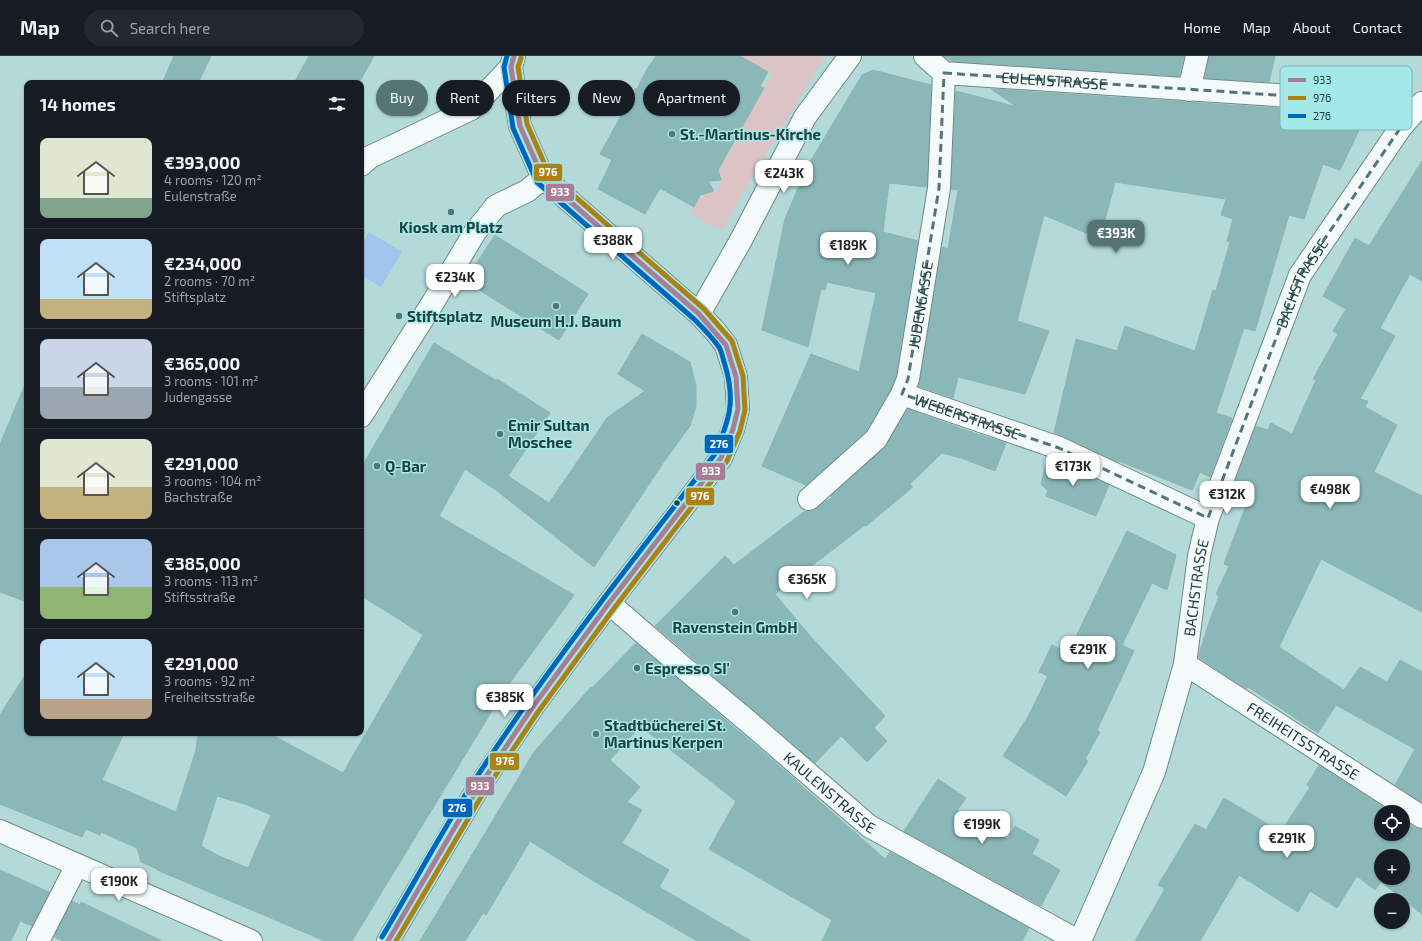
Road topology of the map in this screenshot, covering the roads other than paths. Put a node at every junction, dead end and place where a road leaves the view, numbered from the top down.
1 (850, 56) edge
2 (925, 56) edge
3 (1197, 56) edge
4 (513, 61) edge
5 (944, 73) junction
6 (1189, 90) junction
7 (1280, 96) edge
8 (1422, 103) edge
9 (1412, 114) edge
10 (1399, 130) edge
11 (364, 162) edge
12 (543, 178) junction
13 (699, 314) junction
14 (902, 394) junction
15 (364, 411) edge
16 (809, 499) dead end
17 (1208, 518) junction
18 (609, 603) junction
19 (1185, 664) junction
20 (1422, 817) edge
21 (0, 831) edge
22 (77, 865) junction
23 (38, 941) edge
24 (251, 941) edge
25 (388, 941) edge
26 (1079, 941) edge

1 - 13 street
2 - 5 street
3 - 6 street
4 - 11 street
4 - 12 street
5 - 6 street, EULENSTRASSE
5 - 14 street, JUDENGASSE
6 - 7 street, EULENSTRASSE
8 - 9 street, BACHSTRASSE
10 - 17 street, BACHSTRASSE
12 - 13 street
12 - 15 street
13 - 18 street
14 - 16 street, JUDENGASSE
14 - 17 street, WEBERSTRASSE
17 - 19 street, BACHSTRASSE
18 - 25 street
18 - 26 street, KAULENSTRASSE
19 - 20 street, FREIHEITSSTRASSE
19 - 26 street, BACHSTRASSE
21 - 22 street
22 - 23 street
22 - 24 street

